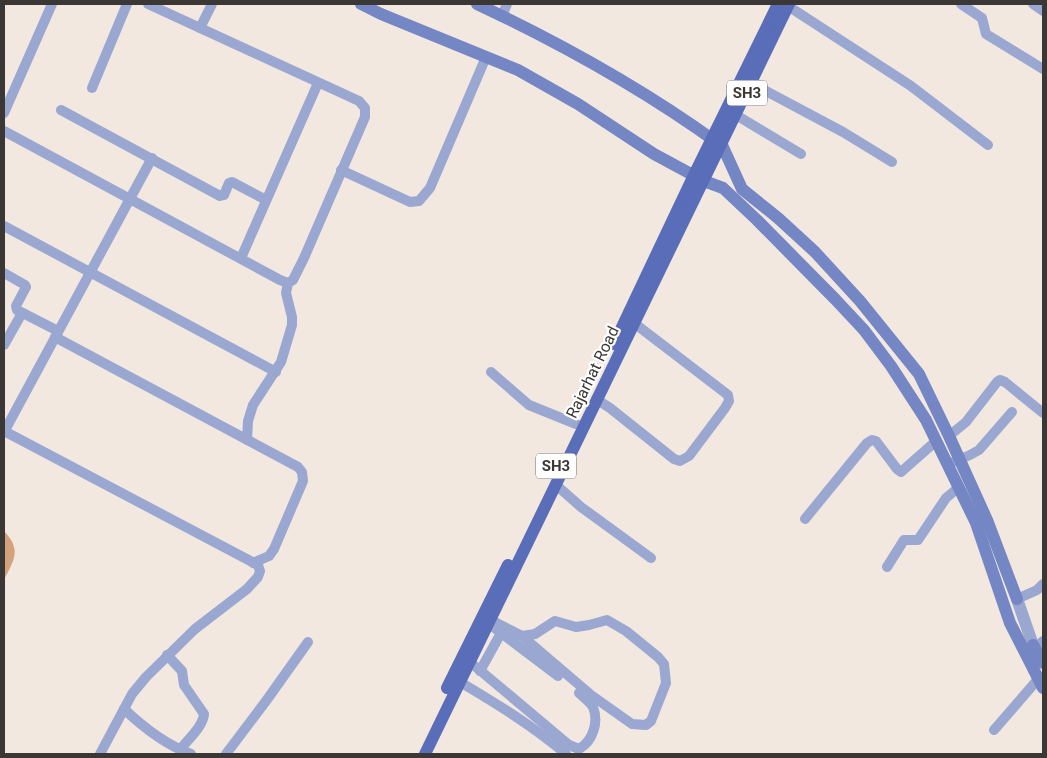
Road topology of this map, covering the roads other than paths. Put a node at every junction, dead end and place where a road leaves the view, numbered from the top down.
1 (52, 4) edge
2 (127, 4) edge
3 (148, 4) edge
4 (212, 4) edge
5 (361, 4) edge
6 (477, 4) edge
7 (961, 4) edge
8 (1033, 4) edge
9 (785, 5) edge
10 (505, 10) edge
11 (1043, 11) edge
12 (200, 28) junction
13 (486, 57) junction
14 (1043, 69) edge
15 (318, 83) junction
16 (751, 83) junction
17 (92, 88) dead end
18 (61, 110) dead end
19 (4, 113) edge
20 (736, 115) junction
21 (4, 131) edge
22 (717, 142) junction
23 (988, 145) dead end
24 (801, 154) dead end
25 (152, 158) junction
26 (892, 162) dead end
27 (341, 170) junction
28 (699, 178) junction
29 (129, 198) junction
30 (266, 200) junction
31 (4, 226) edge
32 (241, 258) junction
33 (90, 272) junction
34 (4, 273) edge
35 (288, 283) junction
36 (22, 313) junction
37 (634, 323) junction
38 (56, 334) junction
39 (4, 345) edge
40 (276, 372) junction
41 (491, 372) dead end
42 (596, 399) junction
43 (1012, 412) dead end
44 (1043, 413) edge
45 (576, 424) junction
46 (4, 431) edge
47 (949, 436) junction
48 (247, 440) junction
49 (935, 442) junction
50 (960, 459) junction
51 (947, 464) junction
52 (555, 484) junction
53 (960, 487) junction
54 (805, 519) dead end
55 (651, 558) dead end
56 (253, 563) junction
57 (886, 567) dead end
58 (1043, 584) edge
59 (1017, 599) junction
60 (1024, 616) junction
61 (487, 620) junction
62 (1010, 623) junction
63 (501, 633) junction
64 (522, 636) junction
65 (308, 642) dead end
66 (1037, 645) edge
67 (167, 655) junction
68 (470, 662) junction
69 (1043, 663) edge
70 (480, 671) junction
71 (460, 682) junction
72 (1041, 683) edge
73 (124, 708) junction
74 (994, 730) dead end
75 (180, 750) junction
76 (100, 754) edge
77 (191, 754) edge
78 (226, 754) edge
79 (415, 754) edge
80 (425, 754) edge
81 (566, 754) edge

1 - 19 street
2 - 17 street
3 - 12 street
4 - 12 street
5 - 13 main road
6 - 10 main road
7 - 14 street
8 - 11 street
9 - 16 main road, Rajarhat Road / SH3
9 - 22 main road, Rajarhat Road / SH3
9 - 23 street
10 - 22 main road
12 - 15 street
13 - 27 street
13 - 28 main road
15 - 27 street
15 - 30 street
16 - 20 main road, Rajarhat Road / SH3
16 - 26 street
18 - 25 street
20 - 22 main road, Rajarhat Road / SH3
20 - 24 street
21 - 29 street
22 - 28 main road, Rajarhat Road / SH3
22 - 47 main road
25 - 29 street
25 - 30 street
27 - 35 street
28 - 37 main road, Rajarhat Road / SH3
28 - 45 main road, Rajarhat Road / SH3
28 - 49 main road
29 - 32 street
29 - 33 street
30 - 32 street
31 - 33 street
32 - 35 street
33 - 38 street
33 - 40 street
34 - 36 street
35 - 40 street
36 - 38 street
36 - 39 street
37 - 42 main road, Rajarhat Road / SH3
37 - 42 street
38 - 46 street
38 - 48 street
40 - 48 street
41 - 45 street
42 - 52 main road, Rajarhat Road / SH3
43 - 50 street
44 - 47 street
45 - 61 main road, Rajarhat Road / SH3
46 - 56 street
47 - 50 main road
48 - 56 street
49 - 51 main road
49 - 54 street
50 - 51 street
50 - 59 main road
51 - 53 main road
52 - 55 street
52 - 61 main road, Rajarhat Road / SH3
53 - 57 street
53 - 62 main road
56 - 67 street
58 - 59 street
59 - 60 street
60 - 62 street
60 - 66 street
61 - 63 street
61 - 64 street
61 - 68 main road, Rajarhat Road / SH3
61 - 79 main road, Rajarhat Road / SH3
62 - 72 main road
63 - 70 street
63 - 70 street
64 - 64 street
65 - 78 street
66 - 69 main road
67 - 73 street
67 - 75 street
68 - 70 street
68 - 71 main road, Rajarhat Road / SH3
71 - 80 main road, Rajarhat Road / SH3
71 - 81 street
72 - 74 street
73 - 75 street
73 - 76 street
75 - 77 street

